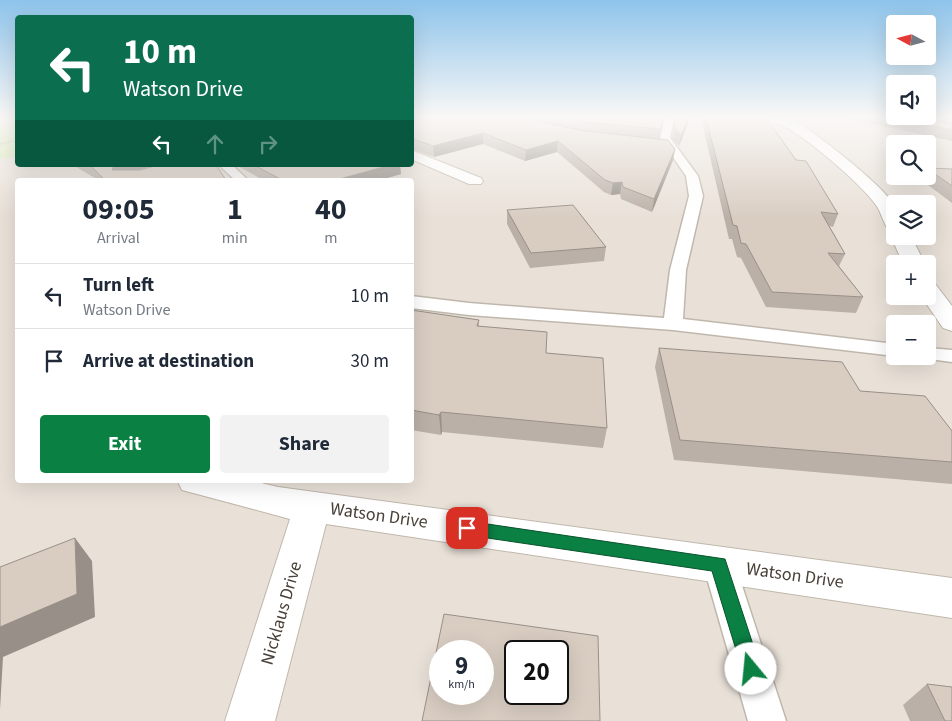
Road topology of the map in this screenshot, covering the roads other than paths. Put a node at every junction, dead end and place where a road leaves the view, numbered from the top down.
1 (674, 152) edge
2 (829, 152) edge
3 (414, 155) edge
4 (227, 167) edge
5 (240, 178) edge
6 (475, 181) dead end
7 (886, 207) edge
8 (936, 301) edge
9 (414, 302) edge
10 (952, 323) edge
11 (673, 324) junction
12 (886, 349) edge
13 (936, 355) edge
14 (952, 356) edge
15 (205, 483) edge
16 (312, 506) junction
17 (719, 564) junction
18 (952, 598) edge
19 (250, 721) edge
20 (767, 721) edge

1 - 11 lane
2 - 7 street
3 - 6 street
4 - 5 lane
8 - 10 street
9 - 11 lane
11 - 12 lane
13 - 14 lane
15 - 16 street, Watson Drive
16 - 17 street, Watson Drive
16 - 19 street, Nicklaus Drive
17 - 18 street, Watson Drive
17 - 20 lane

